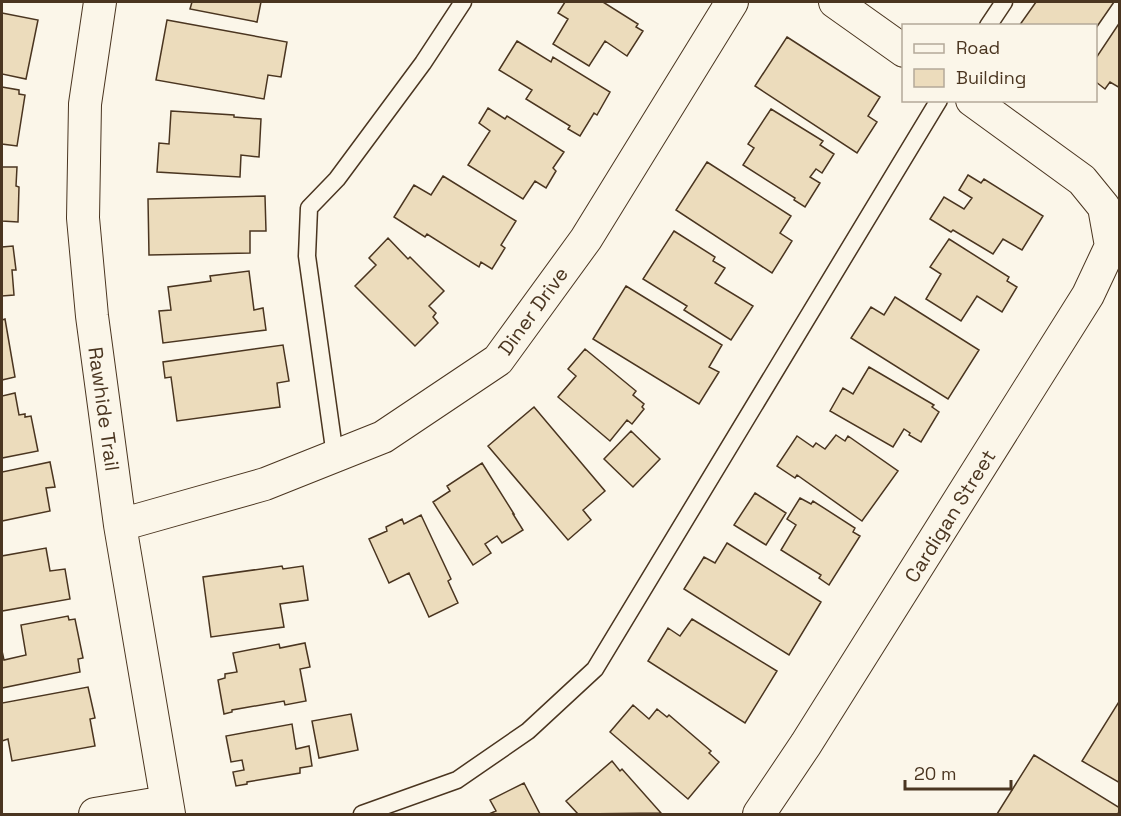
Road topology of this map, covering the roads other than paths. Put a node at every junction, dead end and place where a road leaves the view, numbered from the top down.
1 (100, 2) edge
2 (463, 2) edge
3 (732, 2) edge
4 (835, 2) edge
5 (1004, 2) edge
6 (989, 24) edge
7 (902, 50) edge
8 (938, 102) edge
9 (975, 102) edge
10 (335, 456) junction
11 (120, 525) junction
12 (168, 808) edge
13 (95, 814) edge
14 (362, 814) edge
15 (759, 814) edge

1 - 11 street, Rawhide Trail
2 - 10 lane
3 - 10 street, Diner Drive
4 - 7 street
5 - 6 lane
8 - 14 lane
9 - 15 street, Cardigan Street
10 - 11 street, Diner Drive
11 - 12 street, Rawhide Trail
12 - 13 street

